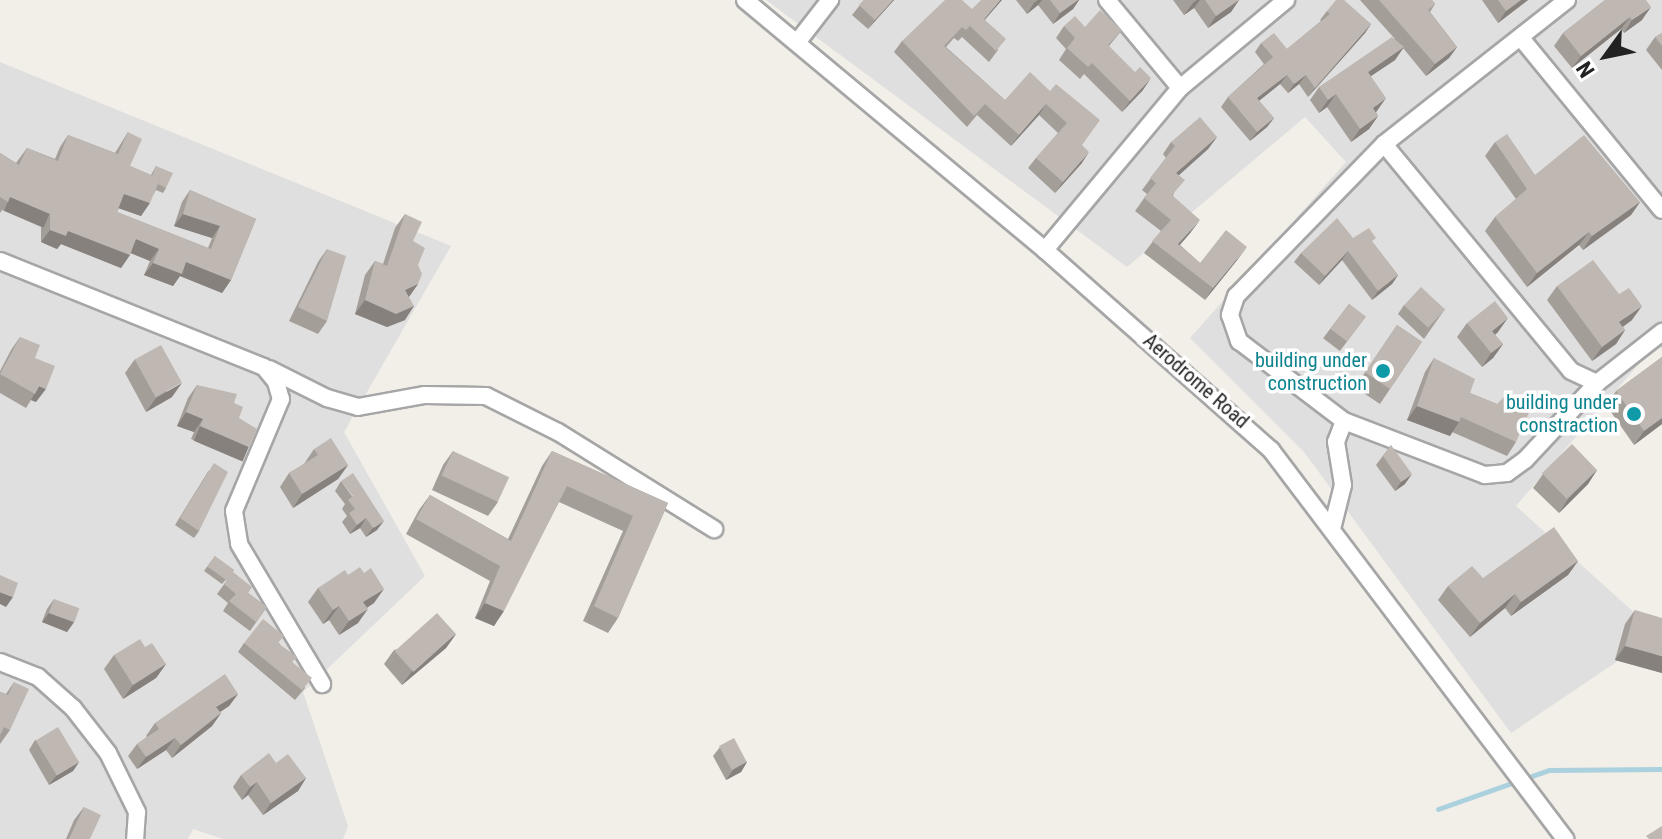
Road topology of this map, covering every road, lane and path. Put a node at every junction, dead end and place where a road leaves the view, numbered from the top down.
1 (745, 0) edge
2 (830, 0) edge
3 (1107, 0) edge
4 (1286, 0) edge
5 (1567, 0) edge
6 (1521, 38) junction
7 (799, 40) junction
8 (1180, 88) junction
9 (1384, 144) junction
10 (1662, 210) edge
11 (1045, 250) junction
12 (0, 261) edge
13 (1662, 332) edge
14 (264, 367) junction
15 (1597, 383) junction
16 (1344, 421) junction
17 (1333, 525) junction
18 (714, 529) dead end
19 (0, 662) edge
20 (322, 684) dead end
21 (135, 839) edge
22 (1565, 839) edge

1 - 7 street, Aerodrome Road
2 - 7 street
3 - 8 street
4 - 8 street
5 - 6 street
6 - 9 street
6 - 10 street
7 - 11 street, Aerodrome Road
8 - 11 street
9 - 15 street
9 - 16 street
11 - 17 street, Aerodrome Road
12 - 14 street
13 - 15 street
14 - 18 street
14 - 20 street
15 - 16 street
16 - 17 street
17 - 22 street, Aerodrome Road
19 - 21 street

